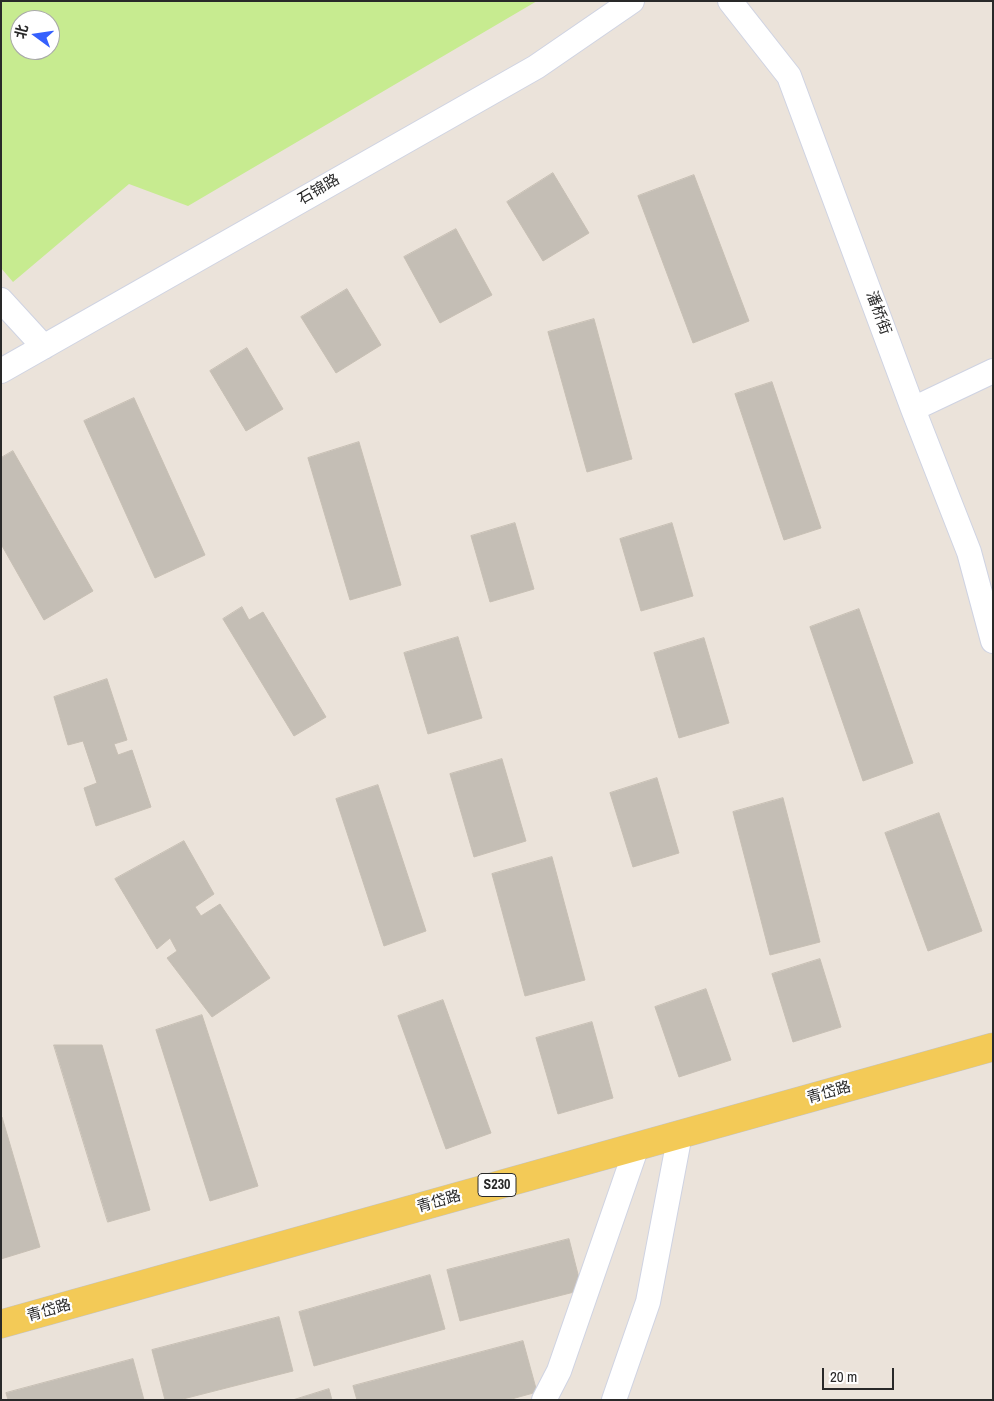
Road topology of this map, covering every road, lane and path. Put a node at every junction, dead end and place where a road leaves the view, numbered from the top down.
1 (632, 1) edge
2 (730, 1) edge
3 (1, 300) edge
4 (44, 347) junction
5 (1, 371) edge
6 (993, 371) edge
7 (913, 409) junction
8 (993, 640) edge
9 (993, 1047) edge
10 (680, 1134) junction
11 (637, 1146) junction
12 (1, 1324) edge
13 (544, 1400) edge
14 (614, 1400) edge

1 - 4 street, 石锦路
2 - 7 street, 潘桥街
3 - 4 street
4 - 5 street, 石锦路
6 - 7 street
7 - 8 street, 潘桥街
9 - 10 main road, 青岱路 / S230
10 - 11 main road, 青岱路 / S230
10 - 14 street
11 - 12 main road, 青岱路 / S230
11 - 13 street

